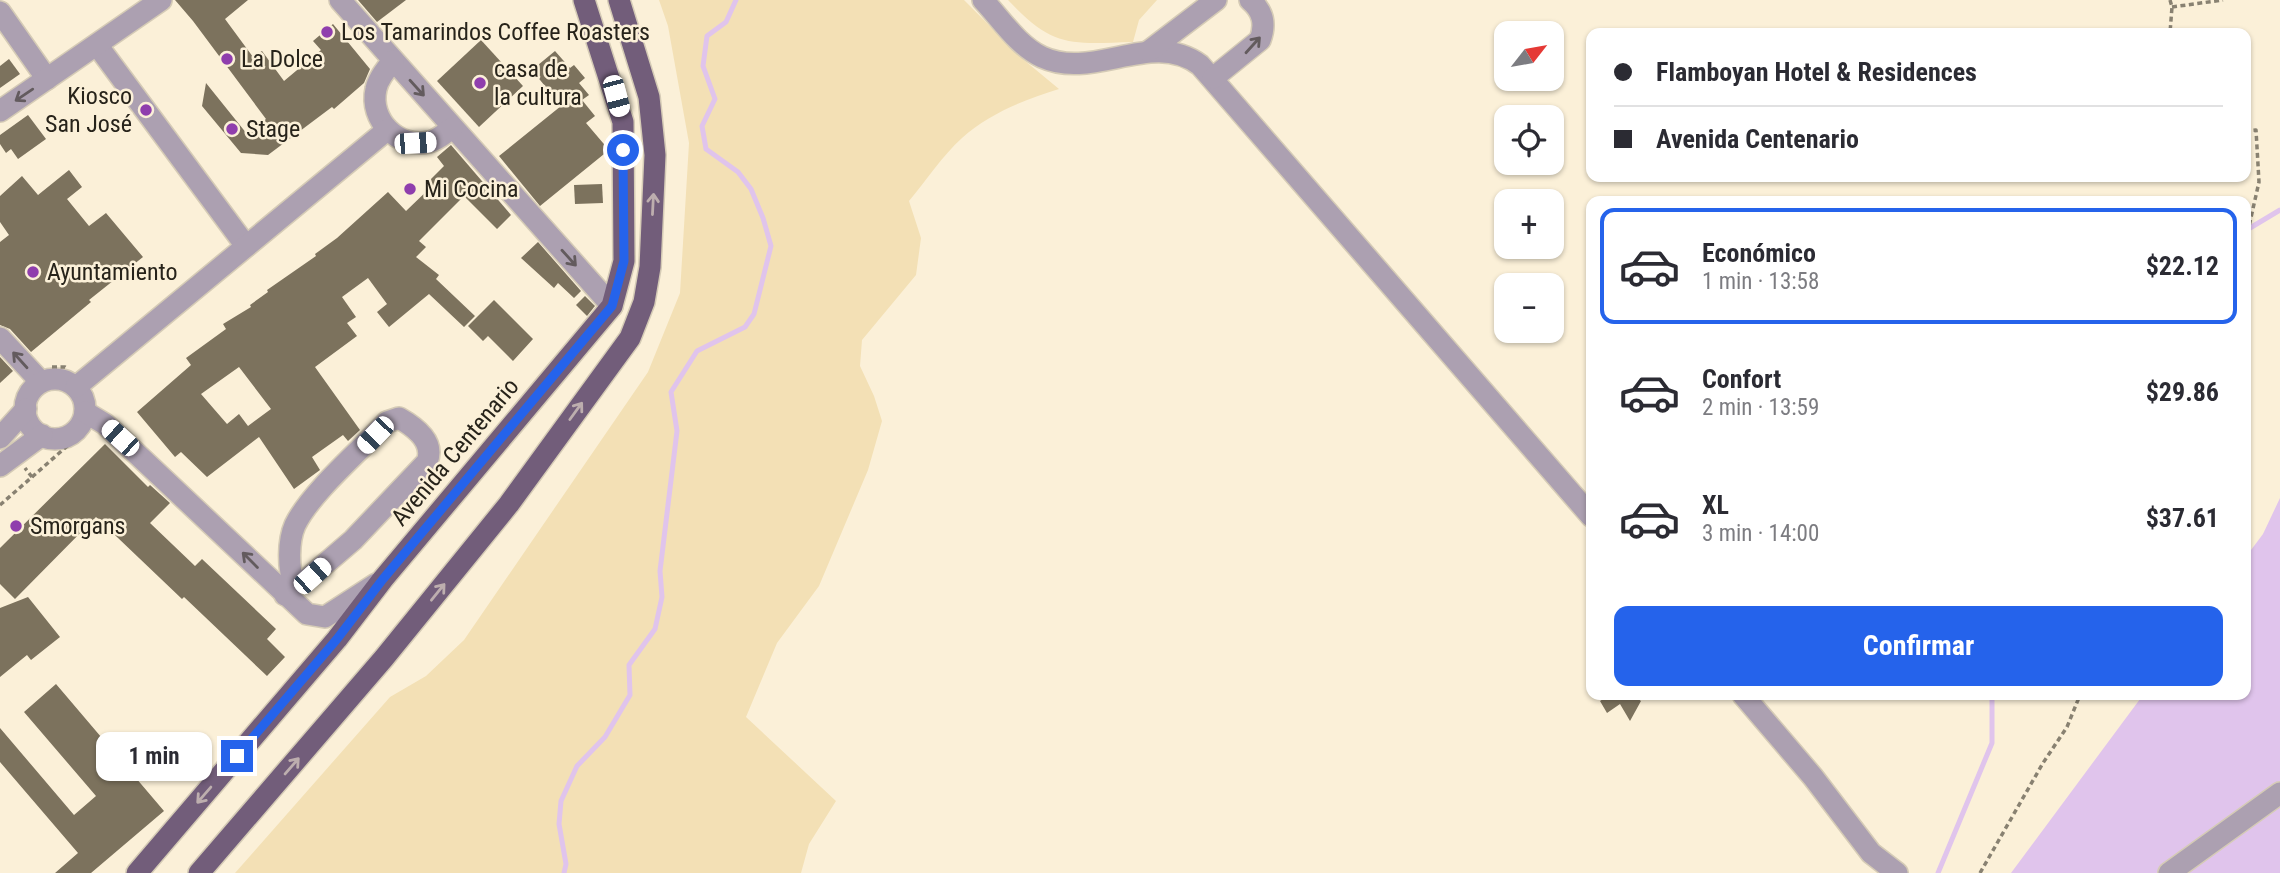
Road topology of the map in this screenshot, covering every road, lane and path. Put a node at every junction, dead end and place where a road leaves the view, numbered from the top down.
1 (161, 0) edge
2 (340, 0) edge
3 (584, 0) edge
4 (619, 0) edge
5 (983, 0) edge
6 (1216, 0) edge
7 (2170, 0) edge
8 (2223, 0) edge
9 (1260, 2) edge
10 (2172, 7) junction
11 (0, 12) edge
12 (2170, 28) edge
13 (97, 45) junction
14 (1149, 51) junction
15 (393, 61) junction
16 (1213, 78) junction
17 (47, 79) junction
18 (0, 111) edge
19 (452, 128) junction
20 (387, 130) junction
21 (2251, 130) edge
22 (2251, 217) edge
23 (246, 247) junction
24 (612, 306) junction
25 (0, 338) edge
26 (37, 379) junction
27 (80, 383) junction
28 (26, 409) junction
29 (91, 416) junction
30 (42, 435) junction
31 (0, 438) edge
32 (0, 466) edge
33 (32, 477) dead end
34 (1586, 510) edge
35 (383, 579) junction
36 (289, 590) junction
37 (1747, 700) edge
38 (2078, 700) edge
39 (2280, 793) edge
40 (1887, 870) edge
41 (137, 873) edge
42 (199, 873) edge
43 (1980, 873) edge
44 (2169, 873) edge

1 - 13 street
2 - 15 street
3 - 24 main road, Avenida Centenario
42 -> 4 main road
5 - 14 street
6 - 14 street
7 - 10 path
8 - 10 path
16 -> 9 street
10 - 12 path
11 - 17 street
13 - 17 street
13 - 23 street
14 - 16 street
15 -> 19 street
15 - 20 street
16 - 34 street
17 -> 18 street
19 - 20 street
19 -> 24 street
20 - 23 street
21 - 22 path
23 - 27 street
24 - 35 main road, Avenida Centenario
26 -> 25 street
26 - 27 street
26 - 27 path
26 - 28 street
27 - 29 street
28 - 30 street
28 - 31 street
29 - 30 street
29 - 33 path
36 -> 29 street
30 - 32 street
35 - 36 street
35 -> 41 main road, Avenida Centenario
36 - 36 street
37 - 40 street
38 - 43 path
39 - 44 street

